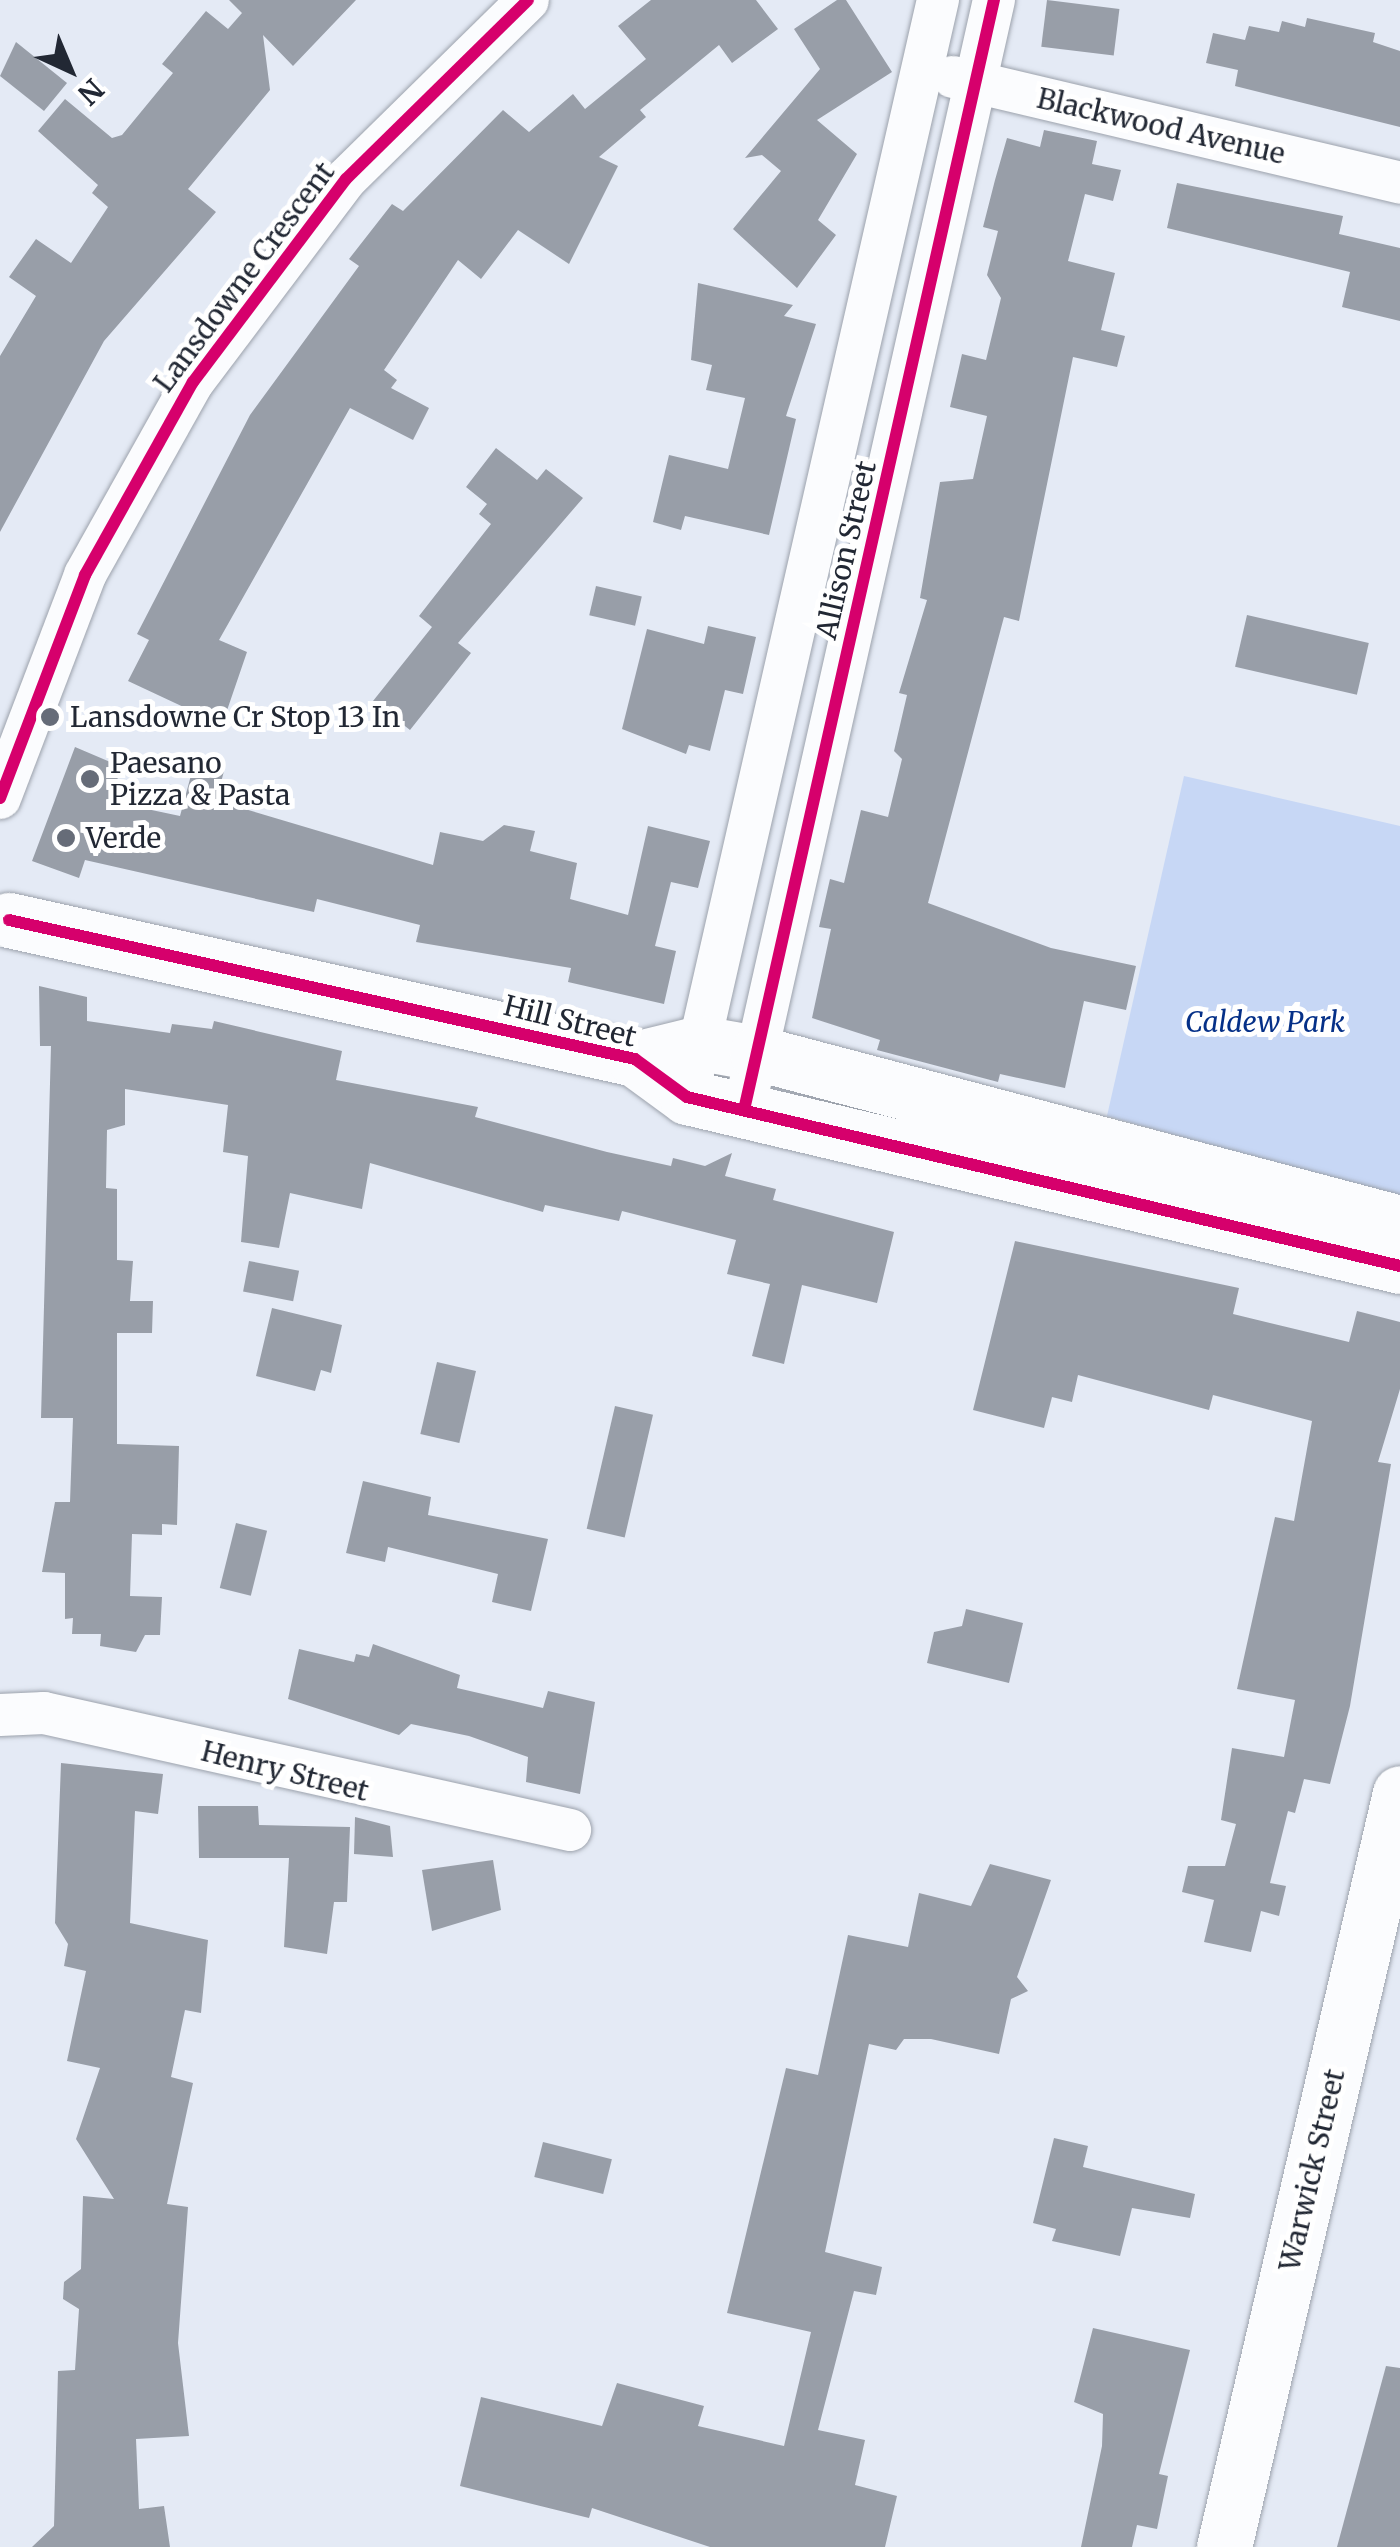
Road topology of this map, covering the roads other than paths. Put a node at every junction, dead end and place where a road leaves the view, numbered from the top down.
1 (528, 0) edge
2 (938, 0) edge
3 (994, 0) edge
4 (922, 68) junction
5 (978, 83) junction
6 (1400, 183) edge
7 (0, 798) edge
8 (3, 913) edge
9 (700, 1042) junction
10 (757, 1054) junction
11 (635, 1059) junction
12 (687, 1097) junction
13 (744, 1110) junction
14 (1400, 1223) edge
15 (1400, 1266) edge
16 (0, 1715) edge
17 (1400, 1793) edge
18 (570, 1830) dead end
19 (1393, 1861) edge
20 (1224, 2547) edge

1 - 7 street, Lansdowne Crescent
2 - 4 street, Allison Street
3 - 5 street, Allison Street
4 - 5 street, Blackwood Avenue
4 - 9 street, Allison Street
5 - 6 street, Blackwood Avenue
5 - 10 street, Allison Street
8 - 11 street, Hill Street
9 - 10 street, Hill Street
9 - 11 street, Hill Street
9 - 12 street, Allison Street
10 - 13 street, Allison Street
10 - 14 street, Hill Street
11 - 12 street, Hill Street
12 - 13 street, Hill Street
13 - 15 street, Hill Street
16 - 18 street, Henry Street
17 - 19 street, Warwick Street
19 - 20 street, Warwick Street

